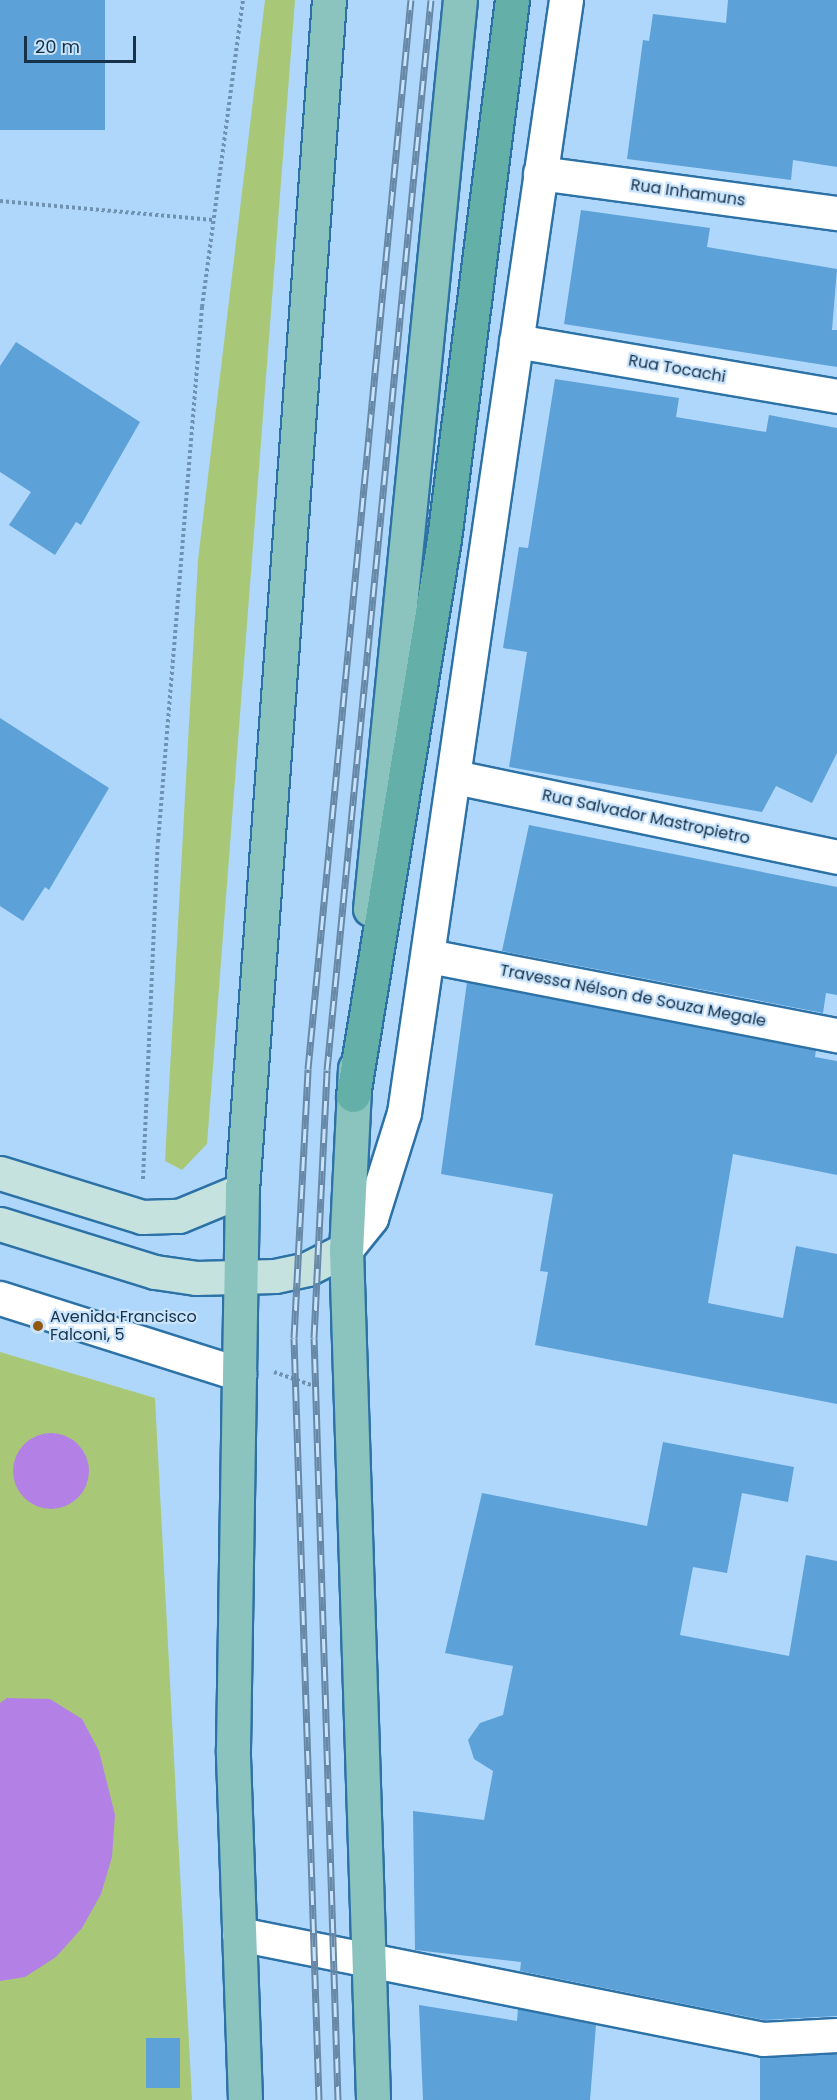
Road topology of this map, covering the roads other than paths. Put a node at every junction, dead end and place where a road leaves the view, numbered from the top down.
1 (329, 0) edge
2 (460, 0) edge
3 (513, 0) edge
4 (566, 0) edge
5 (540, 173) junction
6 (837, 213) edge
7 (516, 341) junction
8 (837, 396) edge
9 (454, 777) junction
10 (837, 857) edge
11 (429, 956) junction
12 (837, 1035) edge
13 (353, 1095) junction
14 (0, 1173) edge
15 (242, 1190) junction
16 (0, 1224) edge
17 (346, 1249) junction
18 (241, 1280) junction
19 (0, 1298) edge
20 (239, 1374) junction
21 (239, 1934) junction
22 (368, 1964) junction
23 (837, 2035) edge
24 (245, 2100) edge
25 (374, 2100) edge

1 - 15 main road
2 - 13 main road
3 - 13 highway
4 - 5 street
5 - 6 street, Rua Inhamuns
5 - 7 street
7 - 8 street, Rua Tocachi
7 - 9 street
9 - 10 street, Rua Salvador Mastropietro
9 - 11 street
11 - 12 street, Travessa Nélson de Souza Megale
11 - 17 street
13 - 17 main road
14 - 15 main road
15 - 18 main road
16 - 18 main road
17 - 18 main road
17 - 22 main road
18 - 20 main road
19 - 20 street
20 - 21 main road
21 - 22 street
21 - 24 main road
22 - 23 street
22 - 25 main road

